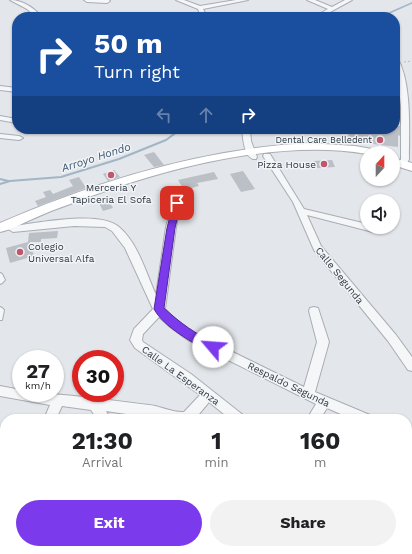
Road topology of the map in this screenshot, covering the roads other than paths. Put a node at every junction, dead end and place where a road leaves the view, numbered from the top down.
1 (13, 0) edge
2 (87, 0) edge
3 (179, 0) edge
4 (245, 0) edge
5 (310, 0) edge
6 (349, 0) edge
7 (107, 1) edge
8 (228, 2) edge
9 (200, 8) junction
10 (333, 9) junction
11 (33, 12) edge
12 (202, 12) edge
13 (327, 12) edge
14 (400, 68) edge
15 (1, 88) dead end
16 (12, 89) edge
17 (400, 100) edge
18 (404, 100) junction
19 (0, 118) edge
20 (12, 120) edge
21 (247, 134) edge
22 (408, 134) edge
23 (0, 136) edge
24 (19, 138) dead end
25 (360, 149) edge
26 (252, 154) junction
27 (360, 155) edge
28 (267, 156) junction
29 (405, 162) edge
30 (177, 203) dead end
31 (302, 211) junction
32 (360, 226) edge
33 (0, 228) edge
34 (13, 229) junction
35 (0, 235) edge
36 (0, 276) edge
37 (0, 282) edge
38 (0, 309) edge
39 (159, 309) junction
40 (314, 311) dead end
41 (0, 318) edge
42 (412, 366) edge
43 (0, 391) edge
44 (12, 393) edge
45 (208, 394) junction
46 (308, 395) junction
47 (58, 402) edge
48 (64, 402) edge
49 (324, 402) junction
50 (94, 404) junction
51 (52, 414) edge
52 (101, 414) edge
53 (162, 414) edge
54 (192, 414) edge
55 (233, 414) edge
56 (316, 414) edge
57 (354, 414) edge

1 - 11 street
2 - 7 street
3 - 9 street
4 - 8 street
5 - 10 street
6 - 10 street
8 - 9 street
9 - 12 street
10 - 13 street
14 - 18 street
15 - 16 street
17 - 18 street
18 - 22 street
19 - 20 street
21 - 26 street
22 - 29 street
23 - 24 street
25 - 26 main road
26 - 28 main road
26 - 33 main road
26 - 34 main road
27 - 28 main road
28 - 31 street, Calle Segunda
30 - 39 street
31 - 32 street
31 - 42 street, Calle Segunda
34 - 35 main road
34 - 39 street, Respaldo Segunda
36 - 37 lane
38 - 41 lane
39 - 45 street, Calle La Esperanza
39 - 46 street, Respaldo Segunda
40 - 46 street
43 - 44 street
45 - 54 street
45 - 55 street, Calle La Esperanza
46 - 49 street, Respaldo Segunda
47 - 51 street
48 - 50 street
49 - 56 street
49 - 57 street, Respaldo Segunda
50 - 52 street
50 - 53 street

